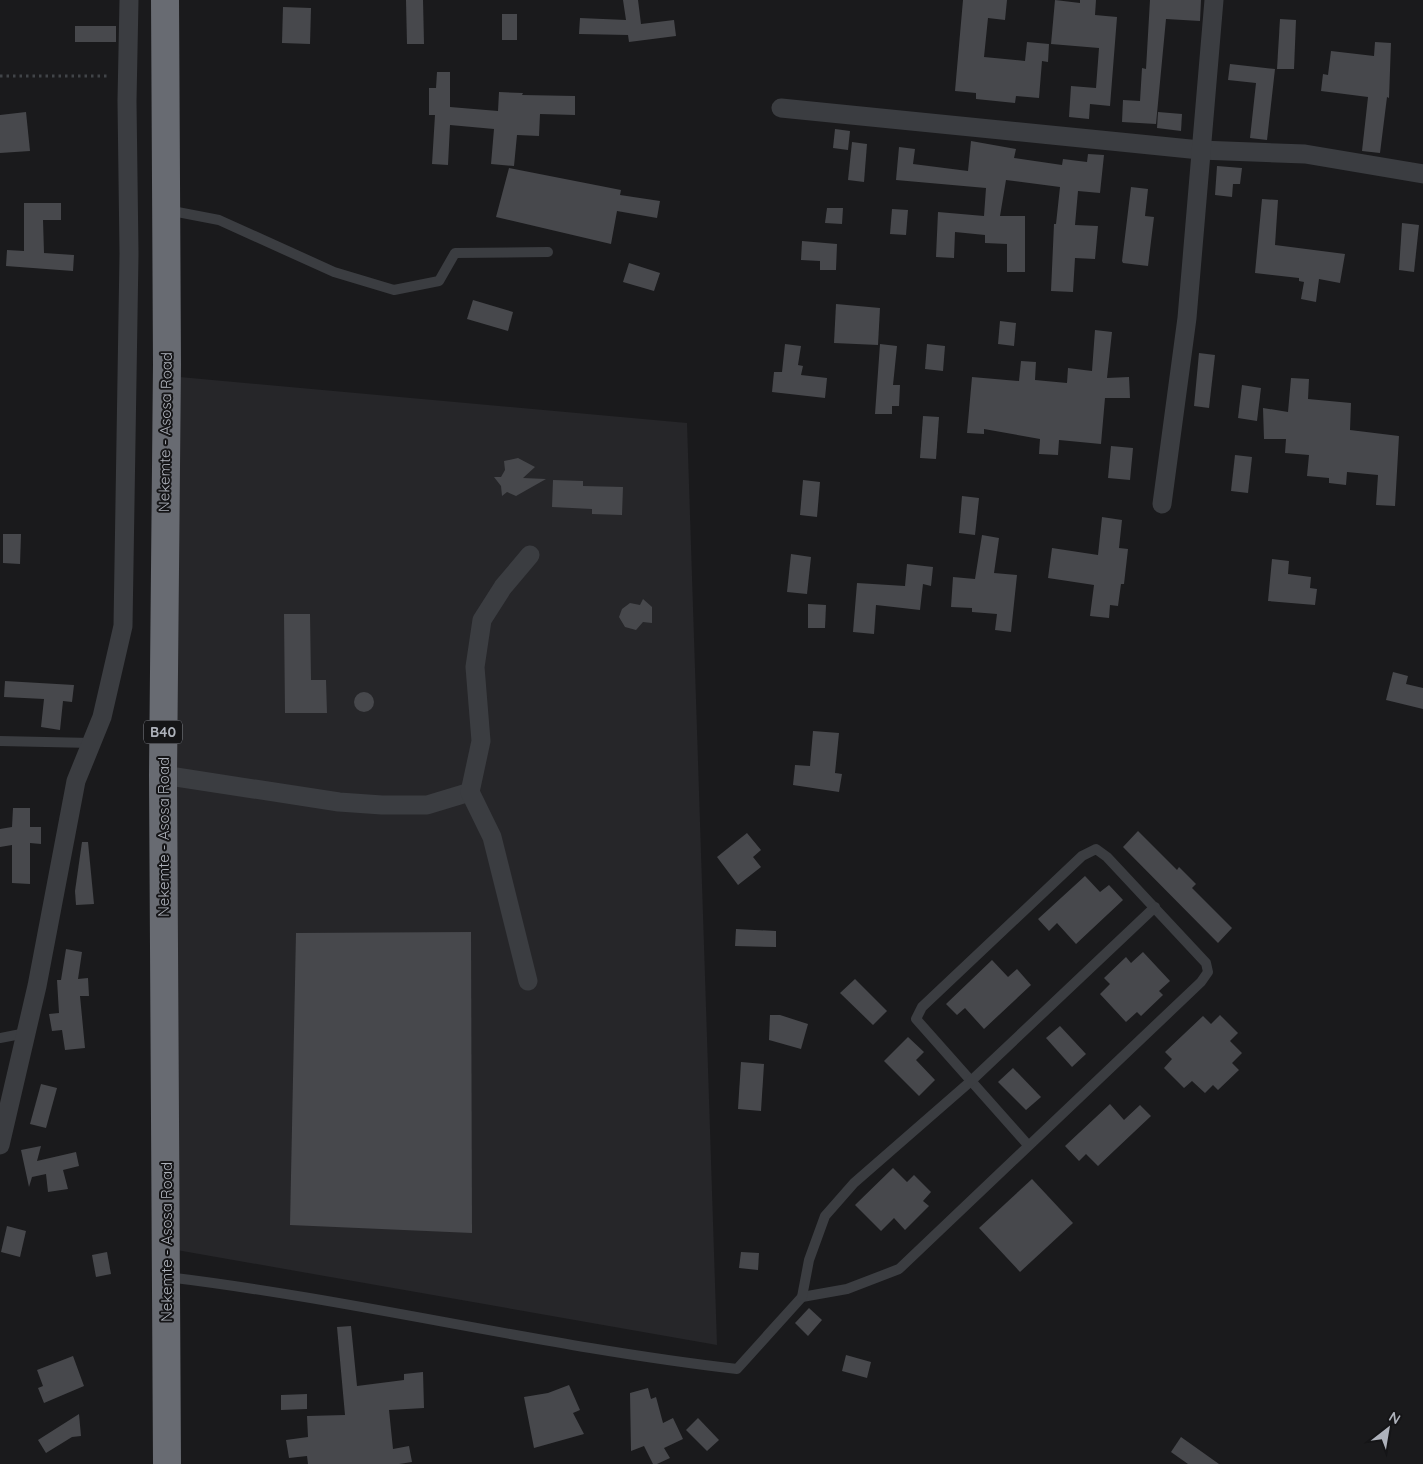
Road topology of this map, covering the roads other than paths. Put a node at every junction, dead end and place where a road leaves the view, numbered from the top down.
1 (129, 0) edge
2 (165, 0) edge
3 (1214, 0) edge
4 (781, 108) dead end
5 (1200, 150) junction
6 (1423, 174) edge
7 (166, 210) junction
8 (548, 252) dead end
9 (1162, 504) dead end
10 (530, 555) dead end
11 (0, 741) edge
12 (92, 743) junction
13 (163, 776) junction
14 (470, 792) junction
15 (1155, 907) junction
16 (528, 981) dead end
17 (26, 1033) junction
18 (0, 1038) edge
19 (970, 1081) junction
20 (0, 1145) edge
21 (1028, 1145) junction
22 (166, 1277) junction
23 (802, 1296) junction
24 (167, 1464) edge

1 - 12 street
2 - 7 highway, Nekemte - Asosa Road / B40
3 - 5 street
4 - 5 street
5 - 6 street
5 - 9 street
7 - 8 lane
7 - 13 highway, Nekemte - Asosa Road / B40
10 - 14 street
11 - 12 lane
12 - 17 street
13 - 14 street
13 - 22 highway, Nekemte - Asosa Road / B40
14 - 16 street
15 - 19 lane
15 - 19 lane
15 - 21 lane
17 - 18 lane
17 - 20 street
19 - 21 lane
19 - 23 lane
21 - 23 lane
22 - 23 lane
22 - 24 highway, Nekemte - Asosa Road / B40

